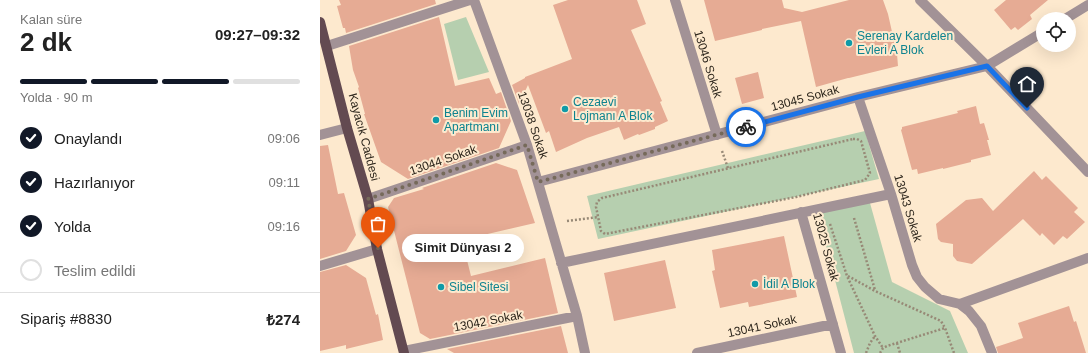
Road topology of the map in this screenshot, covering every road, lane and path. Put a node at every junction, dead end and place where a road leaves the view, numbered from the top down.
1 (470, 0) edge
2 (474, 0) edge
3 (675, 0) edge
4 (920, 0) edge
5 (1088, 5) edge
6 (1076, 12) edge
7 (320, 22) edge
8 (1036, 36) edge
9 (327, 46) junction
10 (987, 66) junction
11 (858, 97) junction
12 (347, 128) junction
13 (320, 135) edge
14 (717, 135) junction
15 (527, 145) junction
16 (1088, 172) edge
17 (538, 182) junction
18 (891, 194) junction
19 (368, 199) junction
20 (850, 202) junction
21 (825, 207) junction
22 (801, 212) junction
23 (598, 217) junction
24 (550, 224) junction
25 (378, 248) junction
26 (1088, 258) edge
27 (561, 263) junction
28 (320, 266) edge
29 (847, 276) junction
30 (875, 290) junction
31 (960, 304) junction
32 (577, 316) junction
33 (833, 324) junction
34 (945, 328) junction
35 (875, 336) junction
36 (897, 343) junction
37 (884, 348) junction
38 (404, 352) edge
39 (586, 353) edge
40 (697, 353) edge
41 (841, 353) edge
42 (866, 353) edge
43 (880, 353) edge
44 (900, 353) edge
45 (954, 353) edge
46 (992, 353) edge

1 - 9 street
2 - 15 street, 13038 Sokak
3 - 14 street, 13046 Sokak
4 - 10 street
5 - 6 street
7 - 9 main road, Kayacık Caddesi
8 - 10 street, 13045 Sokak
9 - 12 main road, Kayacık Caddesi
10 - 11 street, 13045 Sokak
10 - 16 street
11 - 14 street, 13045 Sokak
11 - 18 street, 13043 Sokak
12 - 13 street
12 - 19 main road, Kayacık Caddesi
14 - 17 street, 13045 Sokak
15 - 17 street, 13038 Sokak
15 - 19 street, 13044 Sokak
17 - 24 street, 13038 Sokak
18 - 20 street, 13025 Sokak
18 - 31 street, 13043 Sokak
19 - 25 main road, Kayacık Caddesi
20 - 21 street, 13025 Sokak
20 - 30 path
21 - 22 street, 13025 Sokak
21 - 29 path
22 - 27 street
22 - 33 street, 13025 Sokak
23 - 23 path
23 - 24 path
24 - 27 street, 13038 Sokak
25 - 28 street
25 - 38 main road, Kayacık Caddesi
26 - 31 street
27 - 32 street, 13038 Sokak
29 - 30 path
29 - 35 path
30 - 34 path
31 - 46 street
32 - 38 street, 13042 Sokak
32 - 39 street, 13038 Sokak
33 - 40 street, 13041 Sokak
33 - 41 street, 13025 Sokak
34 - 36 path
34 - 45 path
35 - 37 path
35 - 42 path
36 - 37 path
36 - 44 path
37 - 43 path

